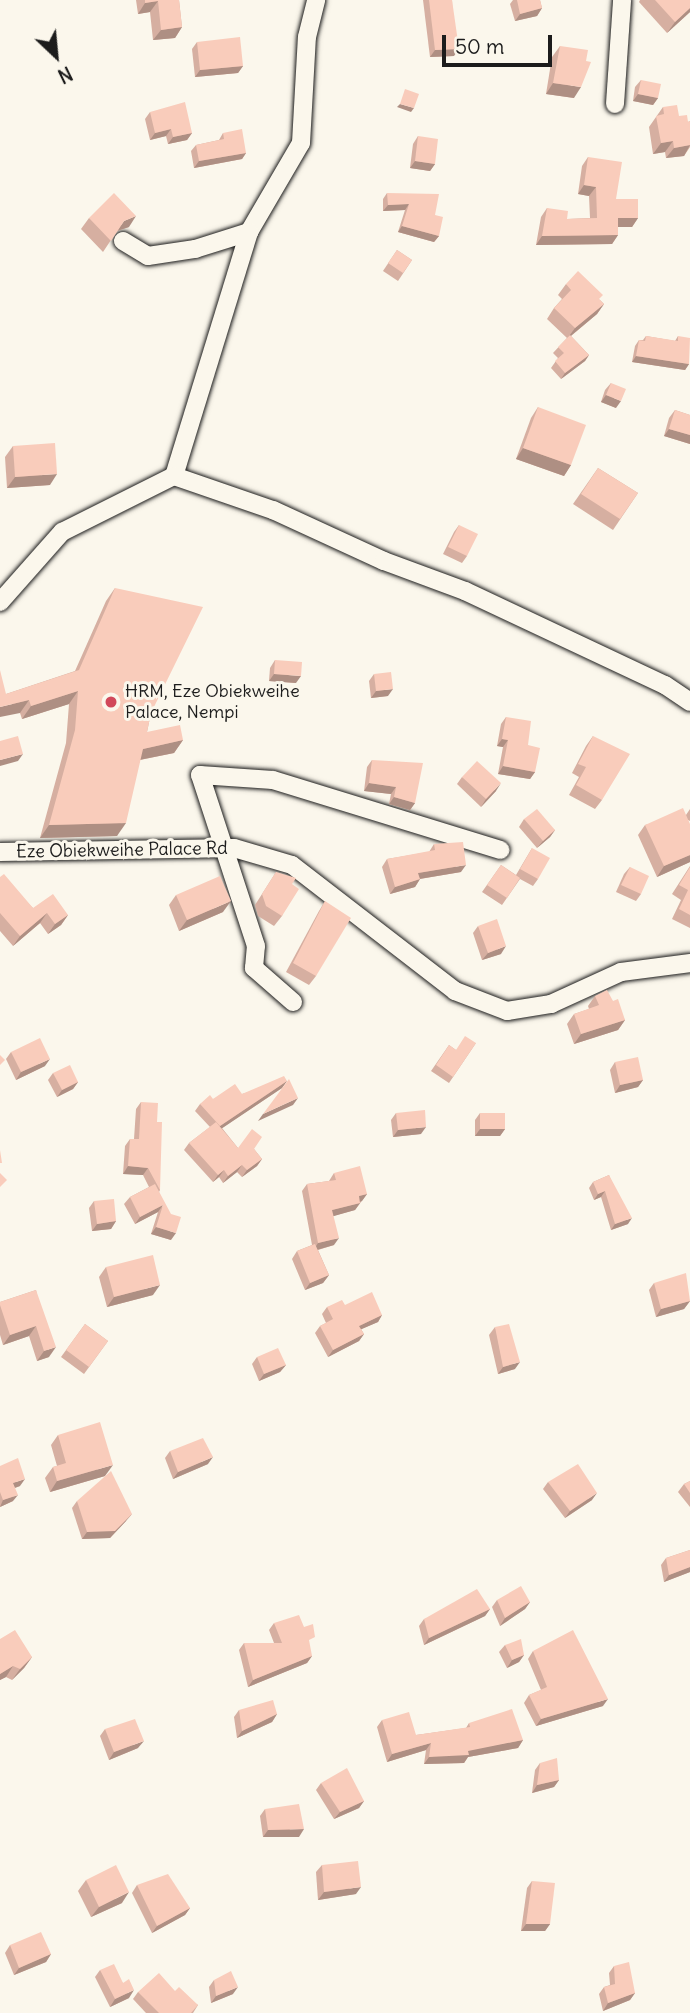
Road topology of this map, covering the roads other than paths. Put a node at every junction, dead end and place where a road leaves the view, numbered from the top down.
1 (316, 0) edge
2 (622, 0) edge
3 (615, 104) dead end
4 (249, 232) junction
5 (123, 240) dead end
6 (174, 476) junction
7 (0, 601) edge
8 (690, 702) edge
9 (223, 848) junction
10 (500, 850) dead end
11 (0, 852) edge
12 (689, 963) edge
13 (293, 1002) dead end

1 - 4 street
2 - 3 street
4 - 5 street
4 - 6 street
6 - 7 street
6 - 8 street
9 - 10 street
9 - 11 street, Eze Obiekweihe Palace Rd
9 - 12 street, Eze Obiekweihe Palace Rd
9 - 13 street

